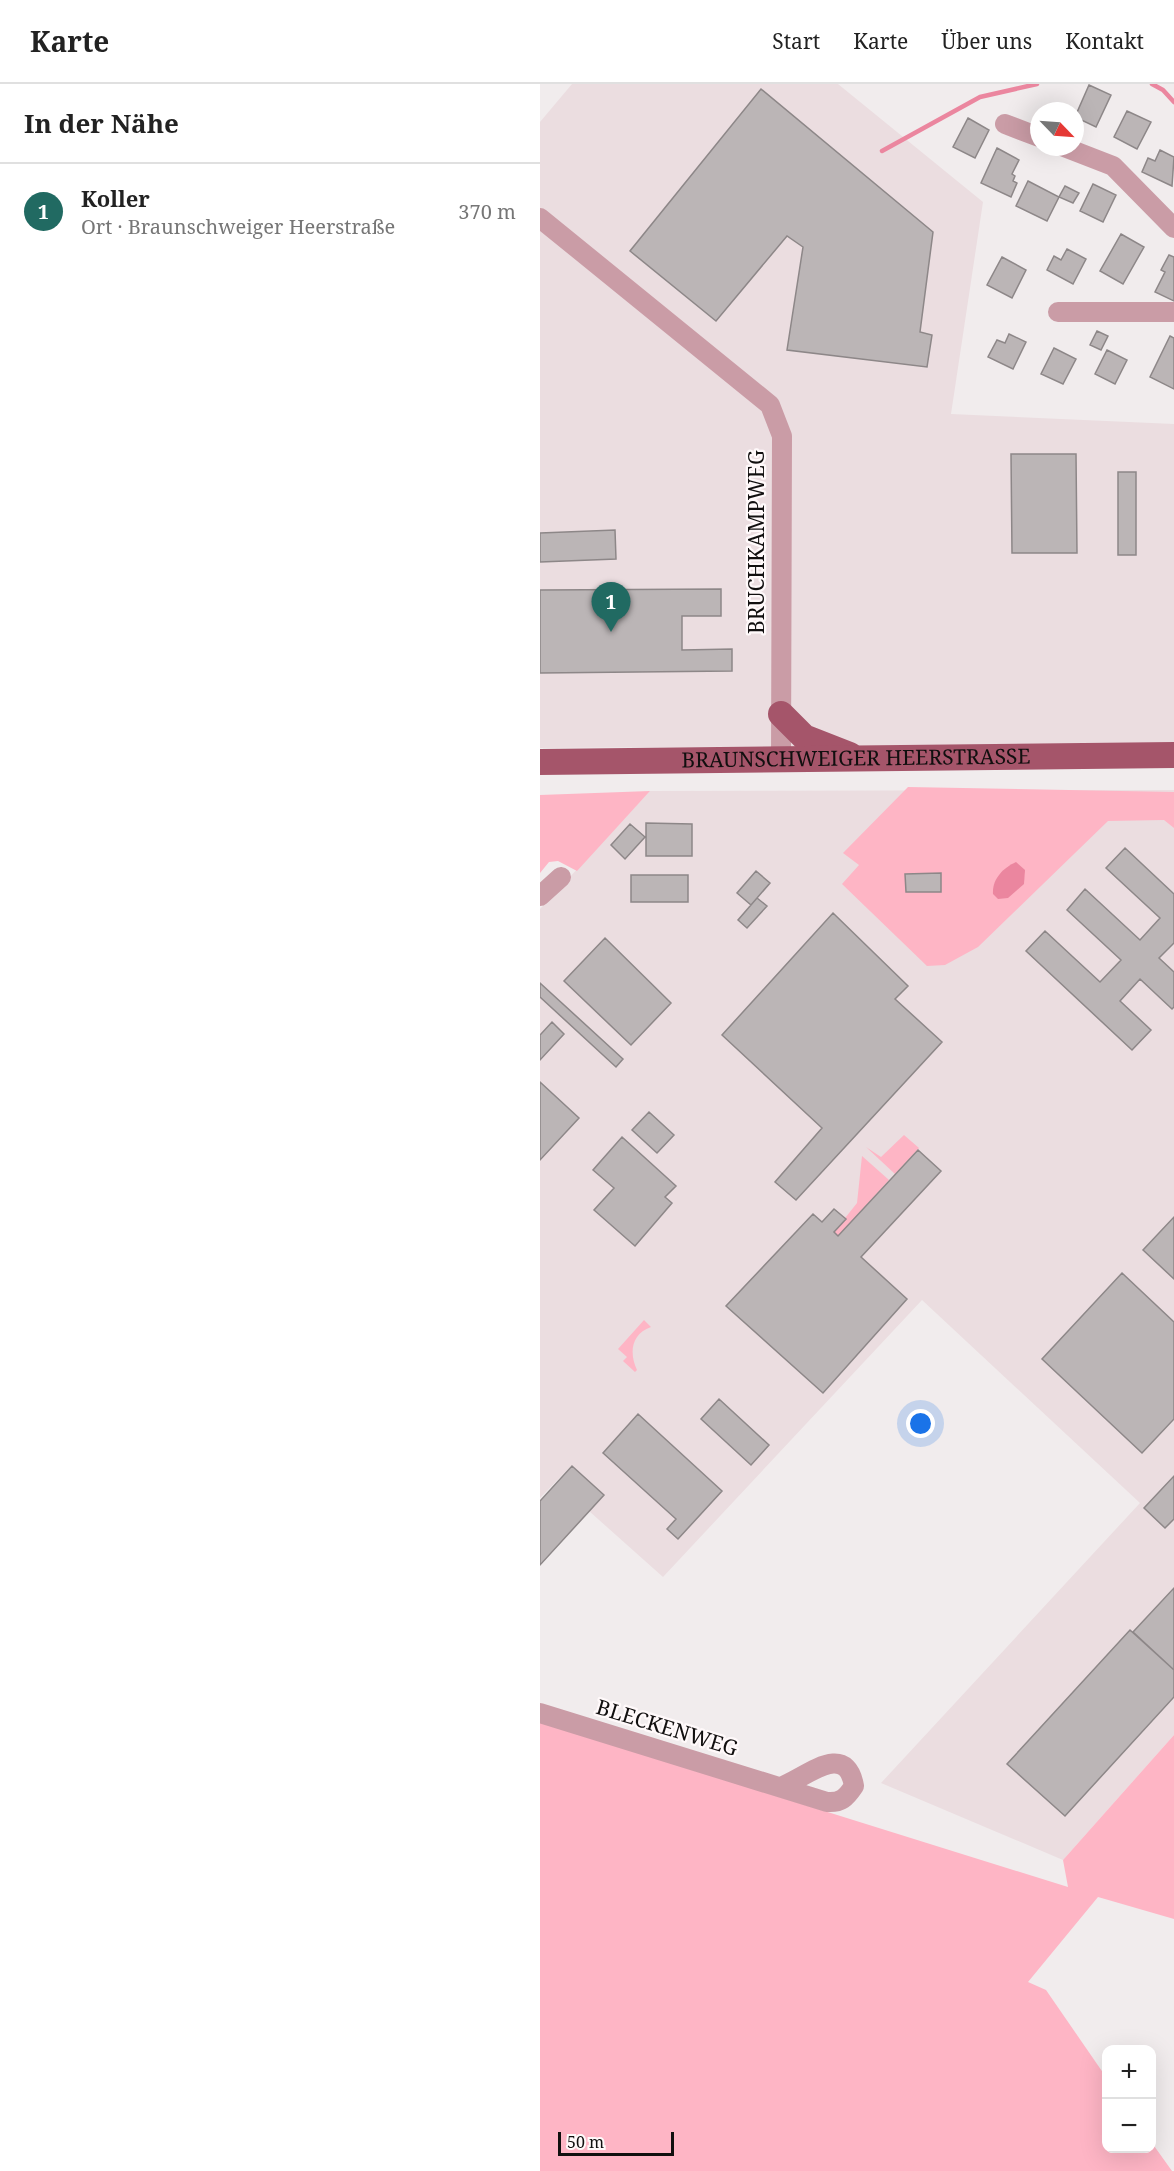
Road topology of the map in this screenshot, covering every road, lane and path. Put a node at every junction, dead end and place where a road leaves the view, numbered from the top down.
1 (1005, 124) dead end
2 (1030, 134) edge
3 (1084, 155) edge
4 (540, 219) edge
5 (1174, 228) edge
6 (1058, 312) dead end
7 (1174, 312) edge
8 (781, 714) junction
9 (1174, 755) edge
10 (864, 760) junction
11 (780, 761) junction
12 (540, 762) edge
13 (561, 878) dead end
14 (540, 896) edge
15 (540, 1713) edge
16 (780, 1787) junction

1 - 2 street
3 - 5 street
4 - 8 street, BRUCHKAMPWEG
6 - 7 street
8 - 10 main road
8 - 11 street, BRUCHKAMPWEG
9 - 10 main road, BRAUNSCHWEIGER HEERSTRASSE
10 - 11 main road, BRAUNSCHWEIGER HEERSTRASSE
11 - 12 main road, BRAUNSCHWEIGER HEERSTRASSE
13 - 14 street
15 - 16 street, BLECKENWEG
16 - 16 street, BLECKENWEG

